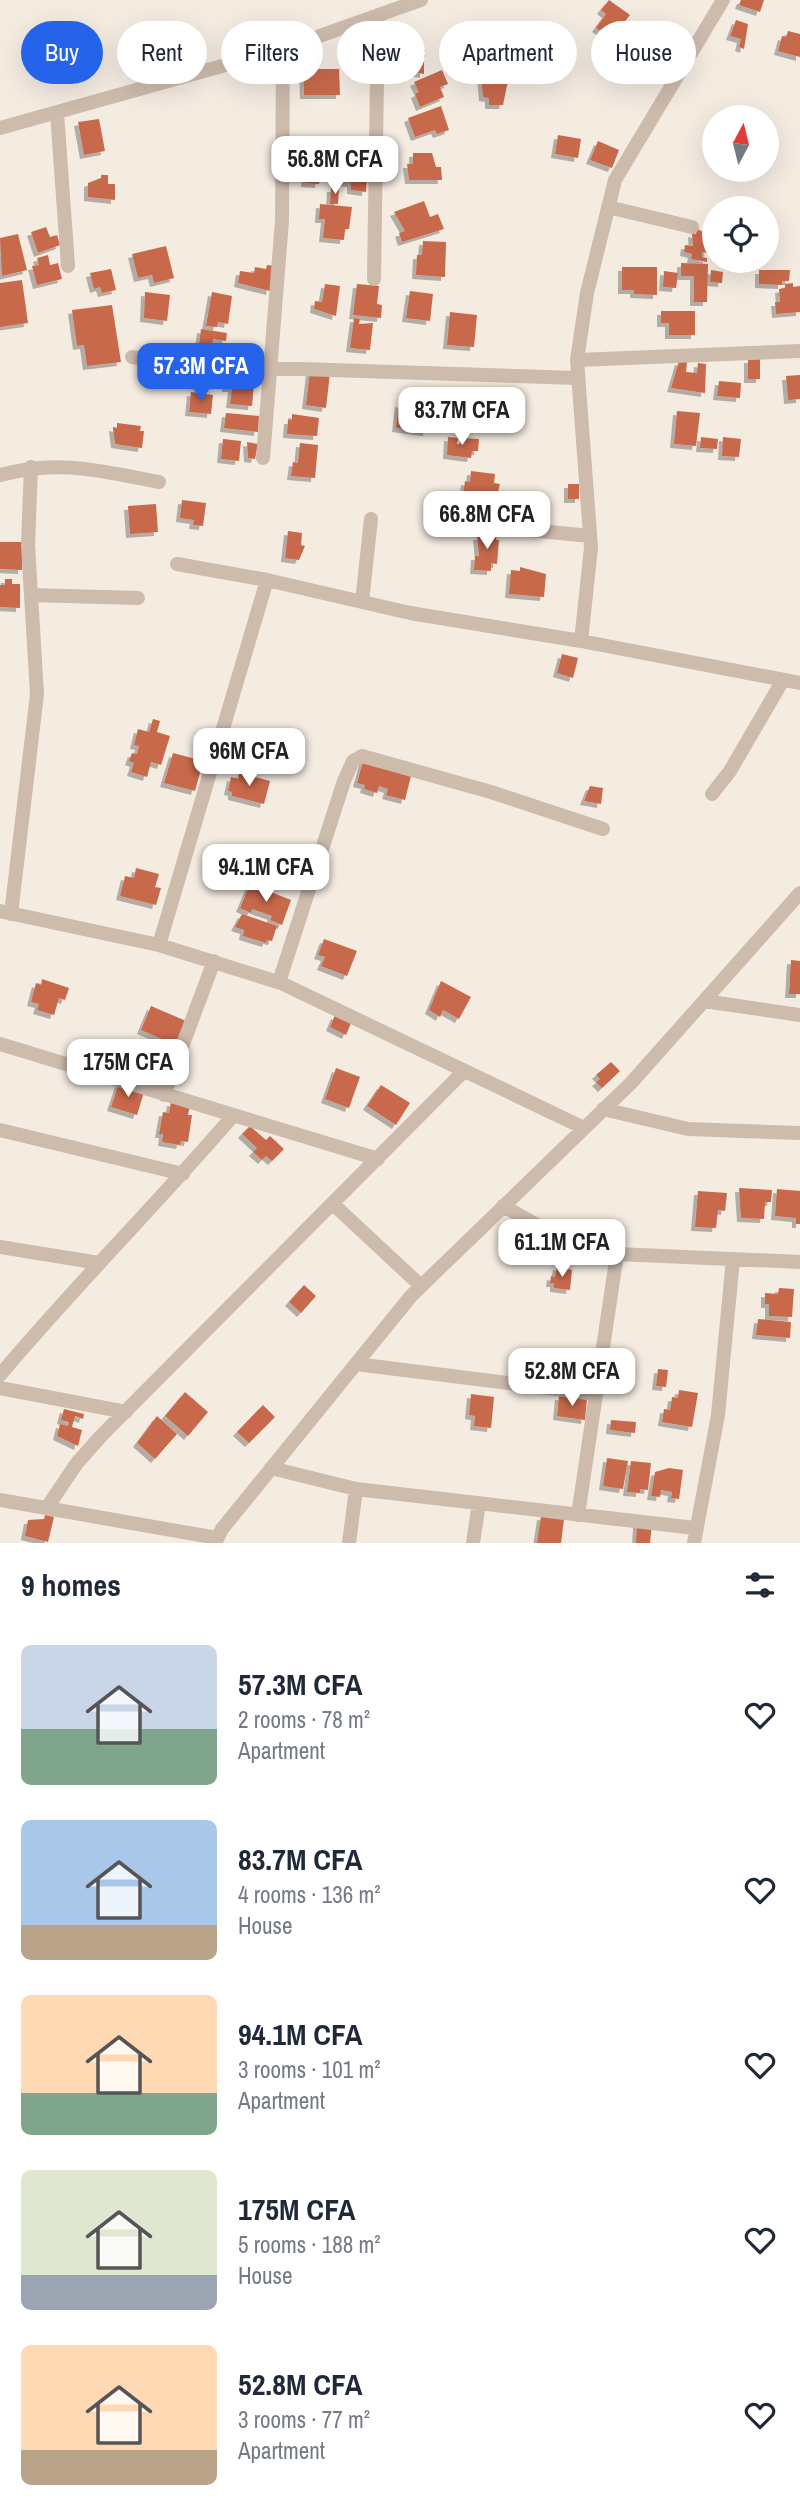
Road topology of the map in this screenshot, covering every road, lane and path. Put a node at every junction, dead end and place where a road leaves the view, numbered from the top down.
1 (419, 0) edge
2 (723, 0) edge
3 (378, 15) junction
4 (323, 35) edge
5 (221, 67) edge
6 (283, 84) edge
7 (57, 113) junction
8 (0, 128) edge
9 (608, 207) junction
10 (692, 227) dead end
11 (68, 266) dead end
12 (374, 279) dead end
13 (800, 351) edge
14 (132, 357) dead end
15 (577, 360) junction
16 (272, 366) junction
17 (577, 377) junction
18 (263, 458) dead end
19 (31, 467) junction
20 (0, 475) edge
21 (159, 482) dead end
22 (371, 519) dead end
23 (479, 525) dead end
24 (590, 536) junction
25 (177, 564) dead end
26 (267, 580) junction
27 (31, 595) junction
28 (138, 598) dead end
29 (362, 602) junction
30 (581, 640) junction
31 (783, 680) junction
32 (800, 683) edge
33 (712, 794) dead end
34 (603, 829) dead end
35 (800, 893) edge
36 (5, 913) edge
37 (159, 945) junction
38 (214, 961) junction
39 (279, 982) junction
40 (704, 1001) junction
41 (800, 1015) edge
42 (0, 1044) edge
43 (464, 1071) junction
44 (164, 1095) junction
45 (603, 1109) junction
46 (232, 1117) junction
47 (584, 1128) junction
48 (0, 1130) edge
49 (800, 1133) edge
50 (378, 1159) junction
51 (183, 1174) junction
52 (333, 1204) junction
53 (503, 1206) junction
54 (0, 1247) edge
55 (617, 1254) junction
56 (733, 1259) junction
57 (800, 1262) edge
58 (99, 1263) junction
59 (421, 1286) junction
60 (356, 1364) junction
61 (0, 1375) edge
62 (0, 1388) edge
63 (596, 1394) junction
64 (126, 1412) junction
65 (271, 1468) junction
66 (356, 1489) junction
67 (0, 1500) edge
68 (479, 1503) junction
69 (47, 1507) junction
70 (578, 1515) junction
71 (694, 1535) edge
72 (216, 1541) edge
73 (349, 1543) edge
74 (473, 1543) edge

1 - 3 street
2 - 9 street
3 - 4 street
3 - 12 street
5 - 7 street
6 - 16 street
7 - 8 street
7 - 11 street
9 - 10 street
9 - 15 street
13 - 15 street
14 - 16 street
15 - 17 street
16 - 17 street
16 - 18 street
17 - 24 street
19 - 20 street
19 - 21 street
19 - 27 street
22 - 29 street
23 - 24 street
24 - 30 street
25 - 26 street
26 - 29 street
26 - 37 street
27 - 28 street
27 - 36 street
29 - 30 street
30 - 31 street
31 - 32 street
31 - 33 street
34 - 39 street
35 - 40 street
36 - 37 street
37 - 38 street
38 - 39 street
38 - 44 street
39 - 43 street
40 - 41 street
40 - 45 street
42 - 44 street
43 - 47 street
43 - 50 street
44 - 46 street
45 - 47 street
45 - 49 street
46 - 50 street
46 - 51 street
47 - 53 street
48 - 51 street
50 - 52 street
51 - 58 street
52 - 59 street
52 - 64 street
53 - 55 street
53 - 59 street
54 - 58 street
55 - 56 street
55 - 63 street
56 - 57 street
56 - 71 street
58 - 61 street
59 - 60 street
60 - 63 street
60 - 65 street
62 - 64 street
63 - 70 street
64 - 69 street
65 - 66 street
65 - 72 street
66 - 68 street
66 - 73 street
67 - 69 street
68 - 70 street
68 - 74 street
69 - 72 street
70 - 71 street

